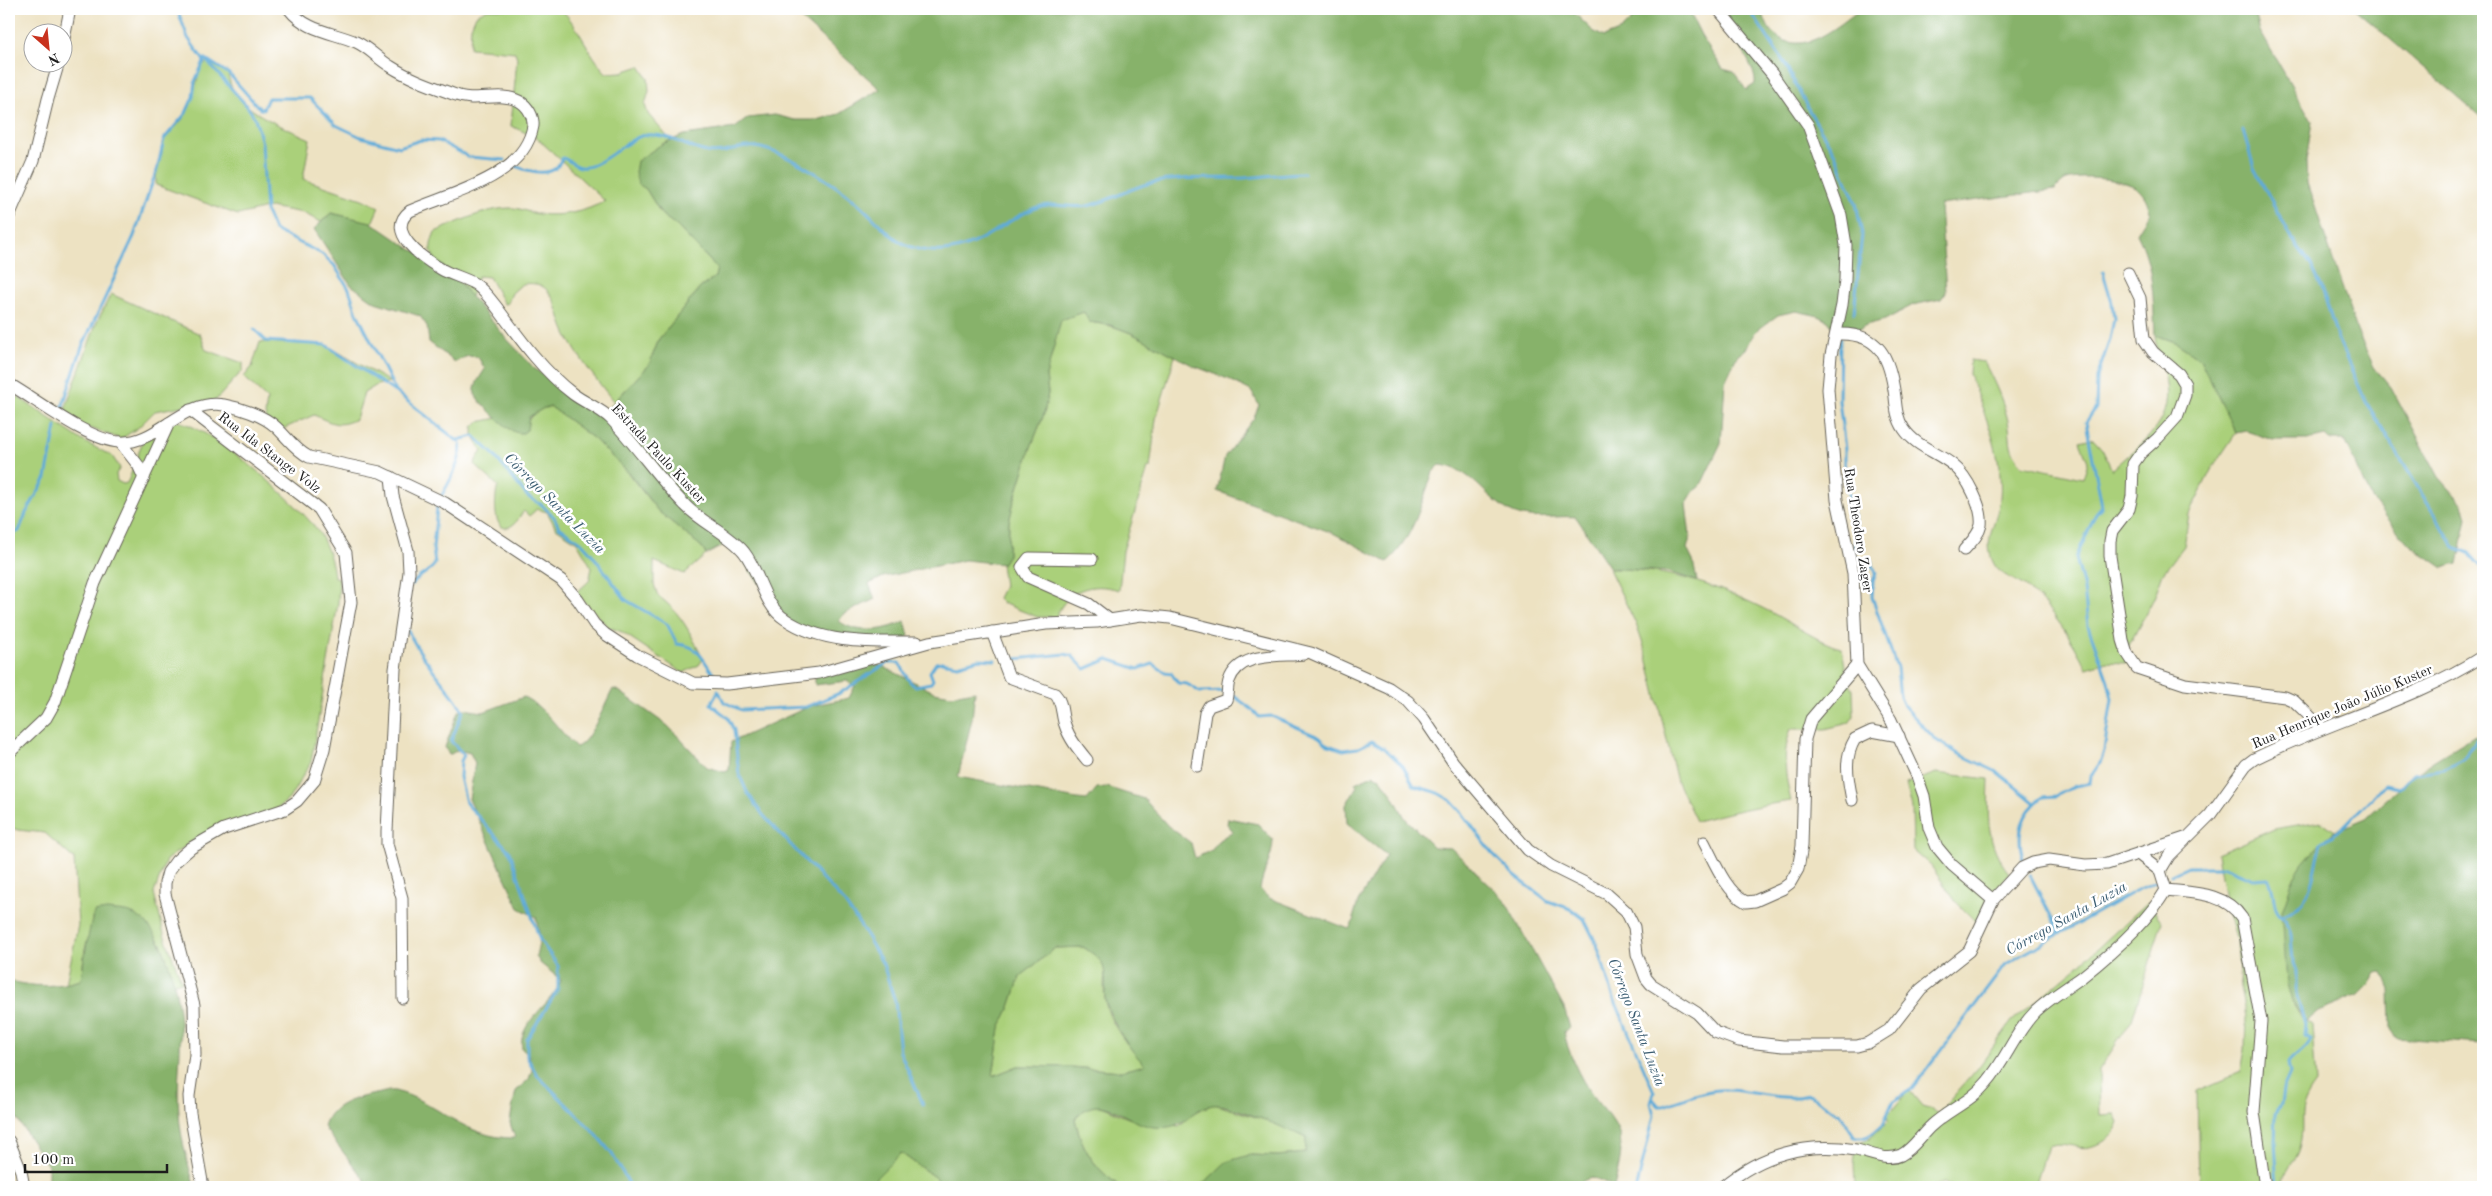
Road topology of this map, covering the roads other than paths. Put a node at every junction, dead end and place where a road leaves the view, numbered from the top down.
1 (70, 9) edge
2 (289, 9) edge
3 (1718, 9) edge
4 (67, 22) edge
5 (56, 72) edge
6 (9, 216) edge
7 (2128, 273) dead end
8 (1837, 334) junction
9 (9, 384) edge
10 (190, 410) junction
11 (169, 422) junction
12 (120, 442) junction
13 (391, 477) junction
14 (144, 478) junction
15 (1964, 550) dead end
16 (1092, 559) dead end
17 (1110, 620) junction
18 (992, 632) junction
19 (929, 642) junction
20 (1311, 654) junction
21 (2483, 656) edge
22 (1857, 665) junction
23 (2322, 728) junction
24 (1899, 736) junction
25 (9, 753) edge
26 (1087, 760) dead end
27 (1197, 766) dead end
28 (1852, 800) dead end
29 (2188, 837) junction
30 (1704, 842) dead end
31 (2138, 854) junction
32 (2160, 871) junction
33 (2166, 890) junction
34 (1992, 900) junction
35 (403, 998) dead end
36 (9, 1141) edge
37 (24, 1187) edge
38 (203, 1187) edge
39 (1722, 1187) edge
40 (2265, 1187) edge

1 - 4 street
2 - 19 street, Estrada Paulo Kuster
3 - 8 street, Rua Theodoro Zager
5 - 6 street
7 - 23 street
8 - 15 street
8 - 22 street, Rua Theodoro Zager
9 - 12 street
10 - 11 street
10 - 13 street
10 - 38 street, Rua Ida Stange Volz
11 - 12 street
11 - 14 street
12 - 14 street
13 - 19 street
13 - 35 street
14 - 25 street
16 - 17 street
17 - 18 street, Rua Henrique João Júlio Kuster
17 - 20 street, Rua Henrique João Júlio Kuster
18 - 19 street, Rua Henrique João Júlio Kuster
18 - 26 street
20 - 27 street
20 - 34 street, Rua Henrique João Júlio Kuster
21 - 23 street, Rua Henrique João Júlio Kuster
22 - 24 street, Rua Theodoro Zager
22 - 30 street
23 - 29 street, Rua Henrique João Júlio Kuster
24 - 28 street
24 - 34 street, Rua Theodoro Zager
29 - 31 street, Rua Henrique João Júlio Kuster
29 - 32 street
31 - 32 street
31 - 34 street, Rua Henrique João Júlio Kuster
32 - 33 street
33 - 39 street
33 - 40 street
36 - 37 street

